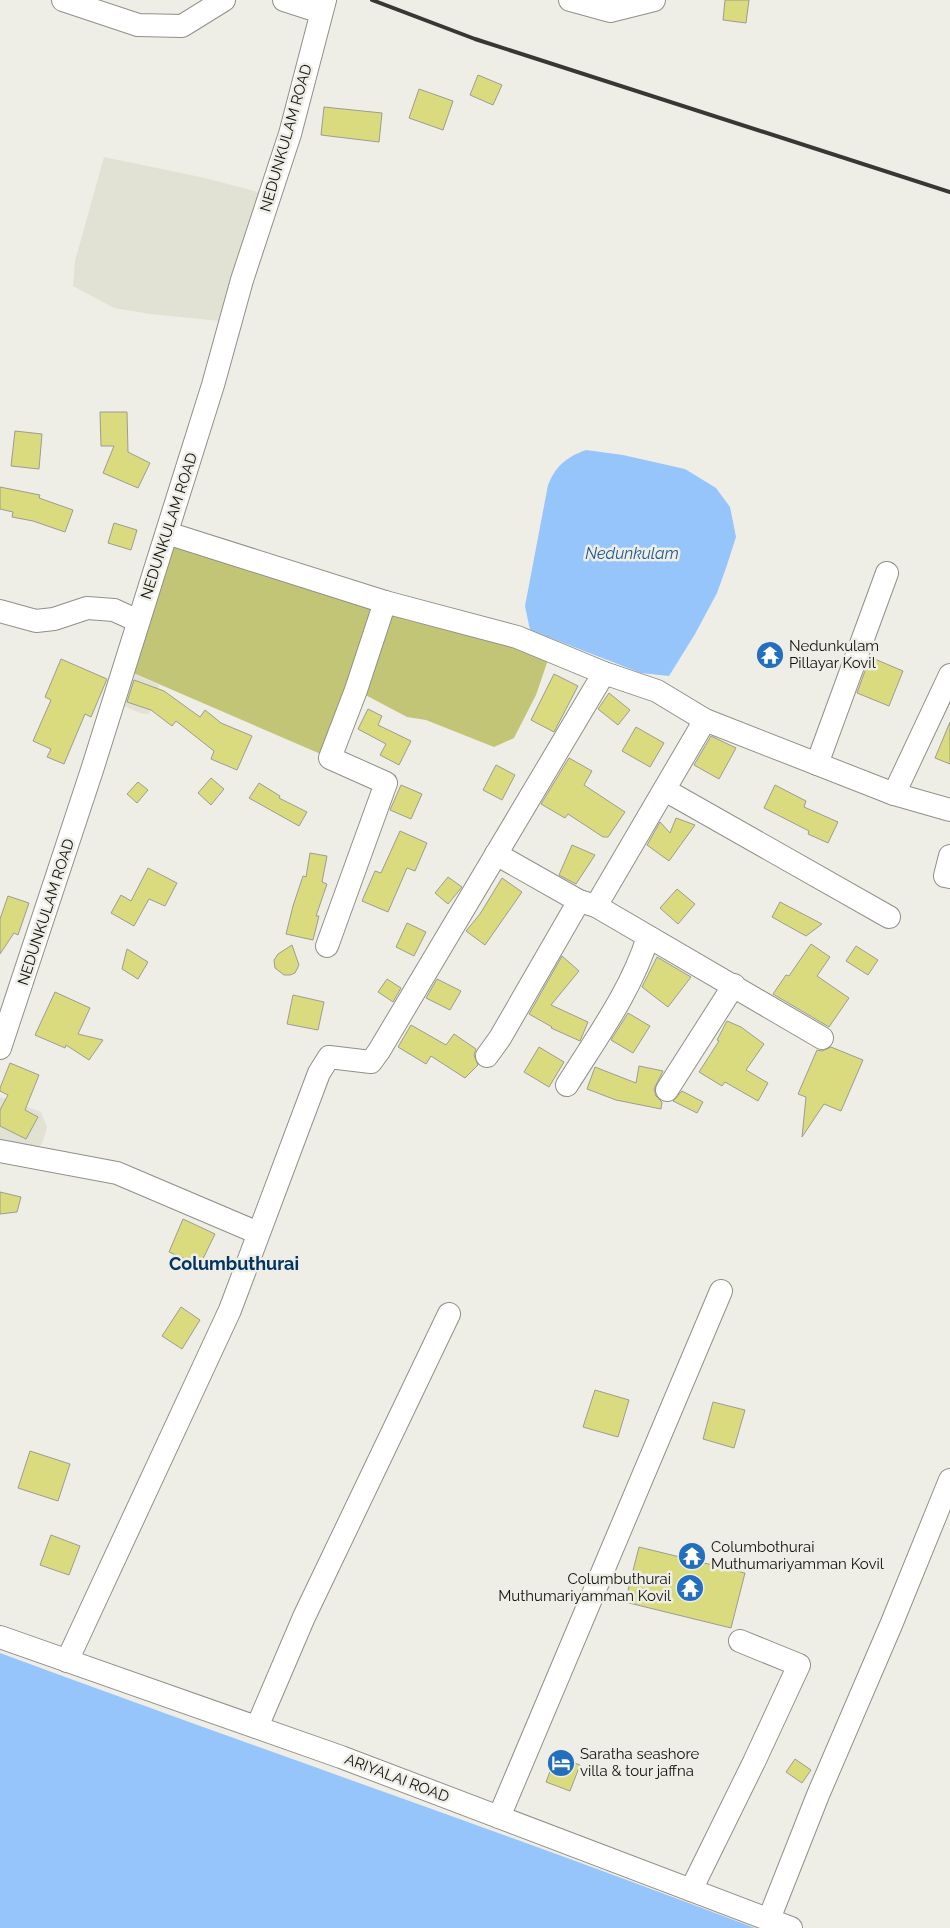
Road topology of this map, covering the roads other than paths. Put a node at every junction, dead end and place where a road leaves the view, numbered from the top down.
1 (63, 0) edge
2 (224, 0) edge
3 (284, 0) edge
4 (570, 0) edge
5 (654, 0) edge
6 (323, 6) edge
7 (611, 6) edge
8 (167, 533) junction
9 (887, 573) dead end
10 (385, 602) junction
11 (0, 611) edge
12 (138, 621) junction
13 (604, 673) junction
14 (950, 675) edge
15 (705, 720) junction
16 (817, 764) junction
17 (666, 790) junction
18 (894, 794) junction
19 (950, 810) edge
20 (496, 854) junction
21 (950, 856) edge
22 (950, 877) edge
23 (588, 903) junction
24 (889, 918) dead end
25 (648, 937) junction
26 (326, 946) dead end
27 (734, 985) junction
28 (9, 990) edge
29 (822, 1038) dead end
30 (0, 1048) edge
31 (487, 1056) dead end
32 (567, 1085) dead end
33 (667, 1090) dead end
34 (0, 1151) edge
35 (258, 1232) junction
36 (722, 1291) dead end
37 (449, 1314) dead end
38 (950, 1480) edge
39 (0, 1637) edge
40 (740, 1641) dead end
41 (68, 1661) junction
42 (257, 1727) junction
43 (498, 1817) junction
44 (691, 1890) junction
45 (769, 1919) junction
46 (791, 1928) edge

1 - 2 street
3 - 6 street
4 - 7 street
5 - 7 street
6 - 8 street, NEDUNKULAM ROAD
8 - 10 street
8 - 12 street, NEDUNKULAM ROAD
9 - 16 street
10 - 13 street
10 - 26 street
11 - 12 street
12 - 28 street, NEDUNKULAM ROAD
13 - 15 street
13 - 20 street
14 - 18 street
15 - 16 street
15 - 17 street
16 - 18 street
17 - 23 street
17 - 24 street
18 - 19 street
20 - 23 street
20 - 35 street
21 - 22 street
23 - 25 street
23 - 31 street
25 - 27 street
25 - 32 street
27 - 29 street
27 - 33 street
28 - 30 street, NEDUNKULAM ROAD
34 - 35 street
35 - 41 street
36 - 43 street
37 - 42 street
38 - 45 street
39 - 41 street, ARIYALAI ROAD
40 - 44 street
41 - 42 street, ARIYALAI ROAD
42 - 43 street, ARIYALAI ROAD
43 - 44 street, ARIYALAI ROAD
44 - 45 street, ARIYALAI ROAD
45 - 46 street, ARIYALAI ROAD

